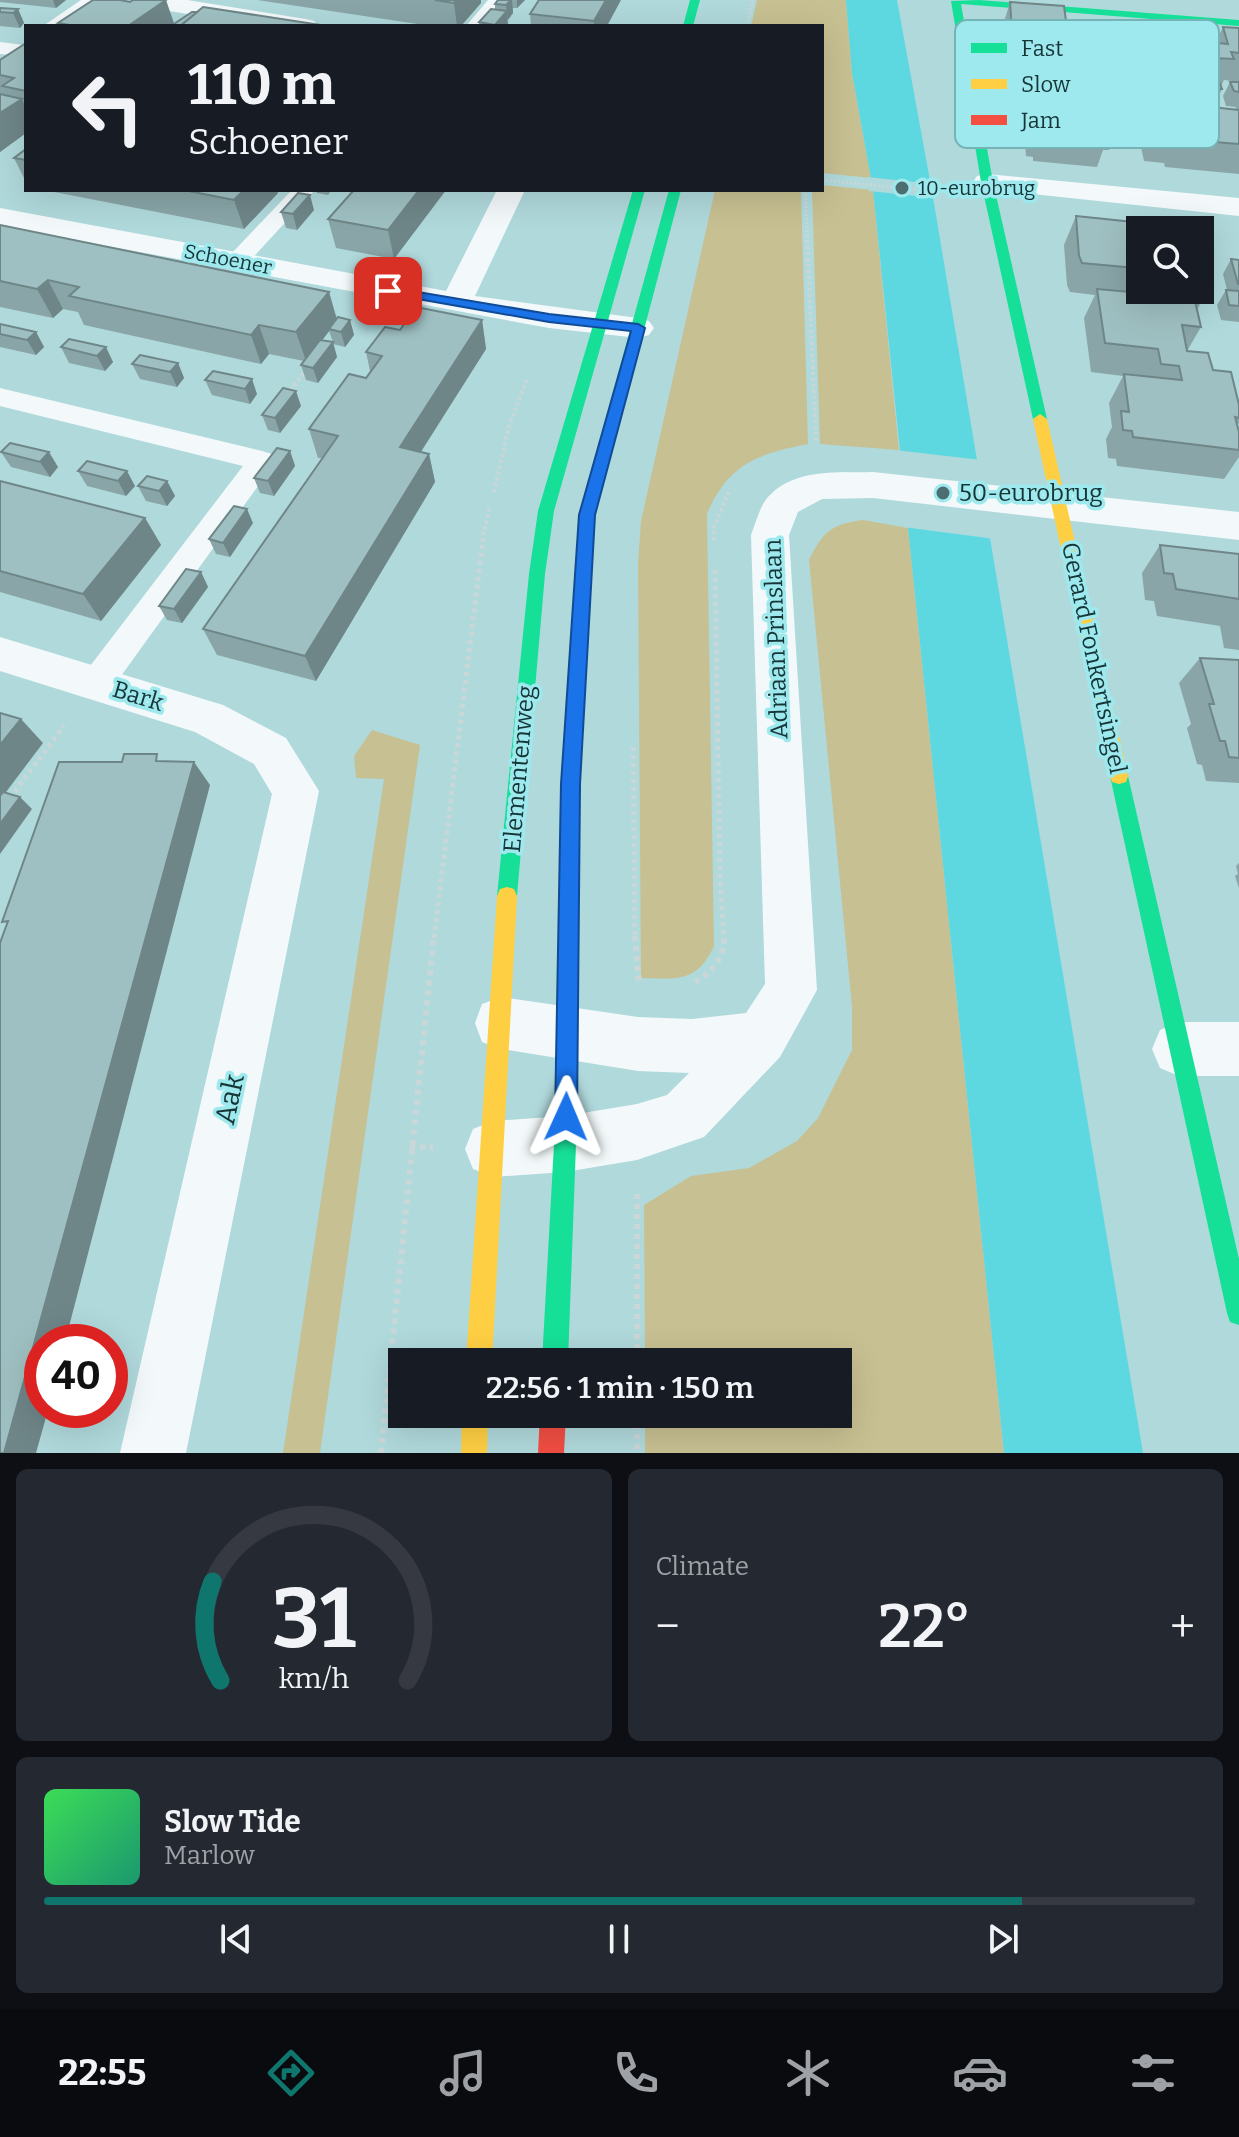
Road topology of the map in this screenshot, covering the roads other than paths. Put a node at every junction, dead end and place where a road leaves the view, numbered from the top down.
1 (97, 0) edge
2 (144, 0) edge
3 (498, 0) edge
4 (695, 0) edge
5 (956, 1) edge
6 (1200, 20) edge
7 (1219, 21) edge
8 (1239, 23) edge
9 (58, 24) edge
10 (294, 24) edge
11 (477, 24) edge
12 (689, 24) edge
13 (981, 148) edge
14 (987, 182) junction
15 (302, 192) edge
16 (510, 192) edge
17 (638, 192) edge
18 (674, 192) edge
19 (1239, 207) edge
20 (994, 212) junction
21 (1024, 215) dead end
22 (0, 217) edge
23 (1214, 232) edge
24 (1239, 235) edge
25 (238, 260) junction
26 (456, 302) junction
27 (599, 324) junction
28 (638, 328) junction
29 (0, 397) edge
30 (1060, 504) junction
31 (1239, 526) edge
32 (0, 654) edge
33 (96, 684) junction
34 (270, 751) joint
35 (501, 1023) junction
36 (568, 1035) junction
37 (761, 1038) junction
38 (1179, 1049) junction
39 (1239, 1049) edge
40 (565, 1144) junction
41 (493, 1149) junction
42 (1239, 1313) edge
43 (480, 1348) edge
44 (556, 1348) edge
45 (475, 1428) edge
46 (552, 1428) edge
47 (153, 1453) edge
48 (474, 1453) edge
49 (551, 1453) edge

1 - 9 street
2 - 10 street
3 - 11 lane
4 - 12 street
5 - 6 street
7 - 8 street
13 - 14 street, Gerard Fonkertsingel
14 - 19 street
14 - 20 street, Gerard Fonkertsingel
15 - 25 lane
16 - 26 street
17 - 27 street, Elementenweg
18 - 28 street, Elementenweg
20 - 21 street
20 - 30 street, Gerard Fonkertsingel
22 - 25 street, Schoener
23 - 24 street
25 - 26 street, Schoener
26 - 27 street, Schoener
27 - 28 street, Schoener
27 - 35 street, Elementenweg
28 - 36 street, Elementenweg
29 - 33 lane
30 - 31 street, Adriaan Prinslaan
30 - 37 street, Adriaan Prinslaan
30 - 38 street, Gerard Fonkertsingel
32 - 33 street, Bark
33 - 34 street, Bark
34 - 47 street, Aak
35 - 36 street
35 - 41 street, Elementenweg
36 - 37 street
36 - 40 street, Elementenweg
37 - 40 street, Adriaan Prinslaan
38 - 39 street
38 - 42 street, Gerard Fonkertsingel
40 - 41 street, Adriaan Prinslaan
40 - 44 street, Elementenweg
41 - 43 street, Elementenweg
45 - 48 street
46 - 49 street

